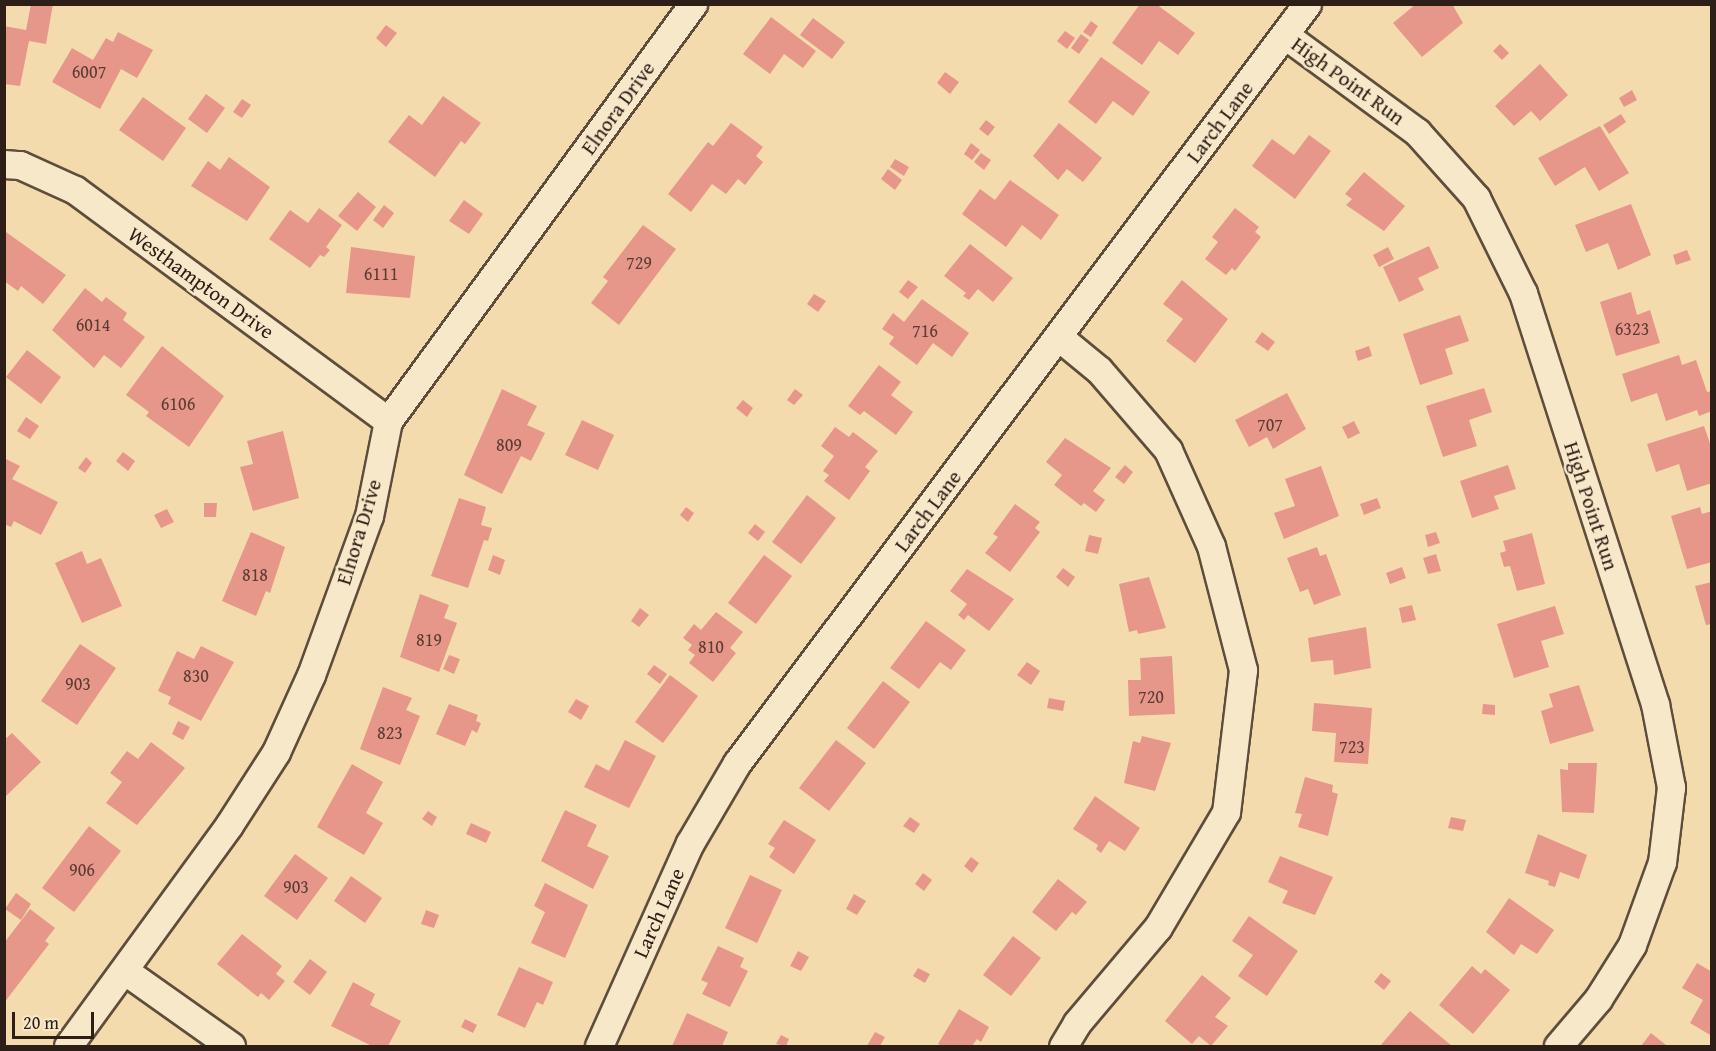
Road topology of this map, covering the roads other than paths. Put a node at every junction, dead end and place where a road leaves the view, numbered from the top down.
1 (693, 4) edge
2 (1307, 4) edge
3 (1285, 35) junction
4 (4, 164) edge
5 (1060, 338) junction
6 (388, 421) junction
7 (125, 971) junction
8 (68, 1047) edge
9 (231, 1047) edge
10 (599, 1047) edge
11 (1063, 1047) edge
12 (1558, 1047) edge

1 - 6 street, Elnora Drive
2 - 3 street, Larch Lane
3 - 5 street, Larch Lane
3 - 12 street, High Point Run
4 - 6 street, Westhampton Drive
5 - 10 street, Larch Lane
5 - 11 street
6 - 7 street, Elnora Drive
7 - 8 street, Elnora Drive
7 - 9 street

